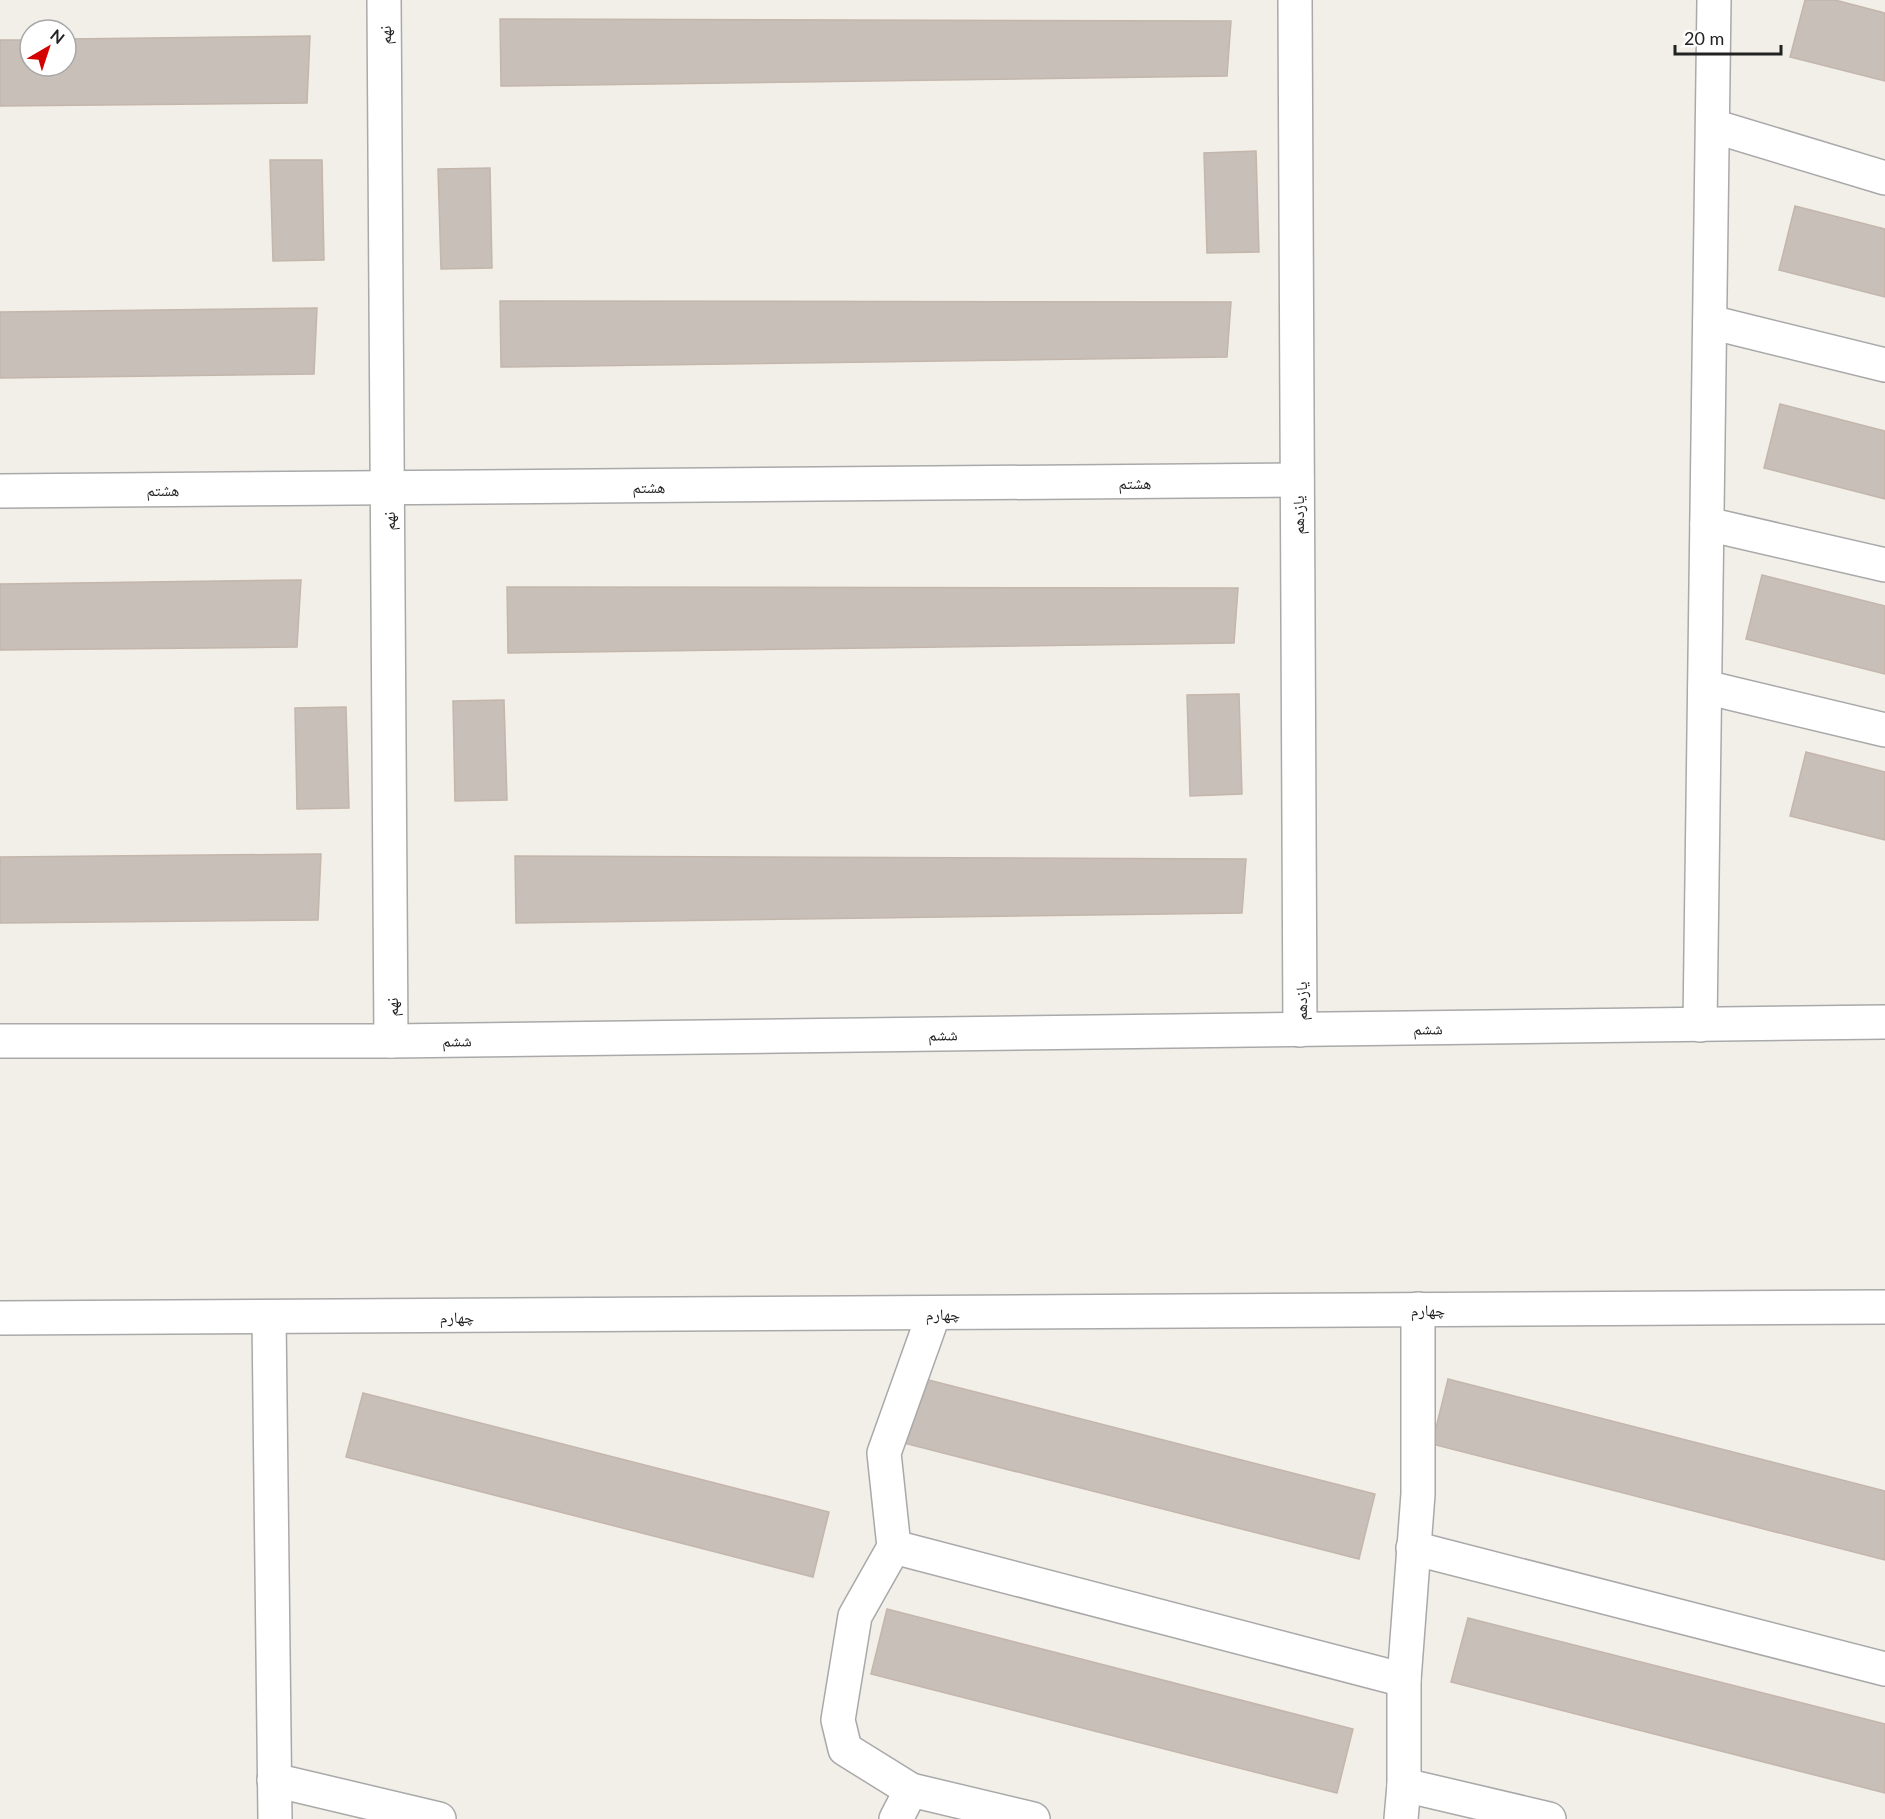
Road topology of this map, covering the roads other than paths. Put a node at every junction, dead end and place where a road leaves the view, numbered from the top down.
1 (384, 0) edge
2 (1294, 0) edge
3 (1714, 0) edge
4 (1713, 126) junction
5 (1885, 178) edge
6 (1710, 322) junction
7 (1885, 365) edge
8 (1297, 480) junction
9 (387, 488) junction
10 (0, 491) edge
11 (1707, 524) junction
12 (1885, 565) edge
13 (1705, 687) junction
14 (1885, 730) edge
15 (1885, 1022) edge
16 (1700, 1025) junction
17 (1300, 1030) junction
18 (0, 1041) edge
19 (391, 1041) junction
20 (1885, 1307) edge
21 (1418, 1310) junction
22 (934, 1313) junction
23 (269, 1317) junction
24 (0, 1318) edge
25 (894, 1547) junction
26 (1413, 1548) junction
27 (1885, 1669) edge
28 (1404, 1680) junction
29 (274, 1780) junction
30 (1404, 1785) junction
31 (911, 1790) junction
32 (275, 1819) edge
33 (439, 1819) edge
34 (896, 1819) edge
35 (1033, 1819) edge
36 (1401, 1819) edge
37 (1549, 1819) edge

1 - 9 street, نهم
2 - 8 street, یازدهم
3 - 4 street
4 - 5 street
4 - 6 street
6 - 7 street
6 - 11 street
8 - 9 street, هشتم
8 - 17 street, یازدهم
9 - 10 street, هشتم
9 - 19 street, نهم
11 - 12 street
11 - 13 street
13 - 14 street
13 - 16 street
15 - 16 street, ششم
16 - 17 street, ششم
17 - 19 street, ششم
18 - 19 street, ششم
20 - 21 street, چهارم
21 - 22 street, چهارم
21 - 26 street
22 - 23 street, چهارم
22 - 25 street
23 - 24 street, چهارم
23 - 29 street
25 - 28 street
25 - 31 street
26 - 27 street
26 - 28 street
28 - 30 street
29 - 32 street
29 - 33 street
30 - 36 street
30 - 37 street
31 - 34 street
31 - 35 street

